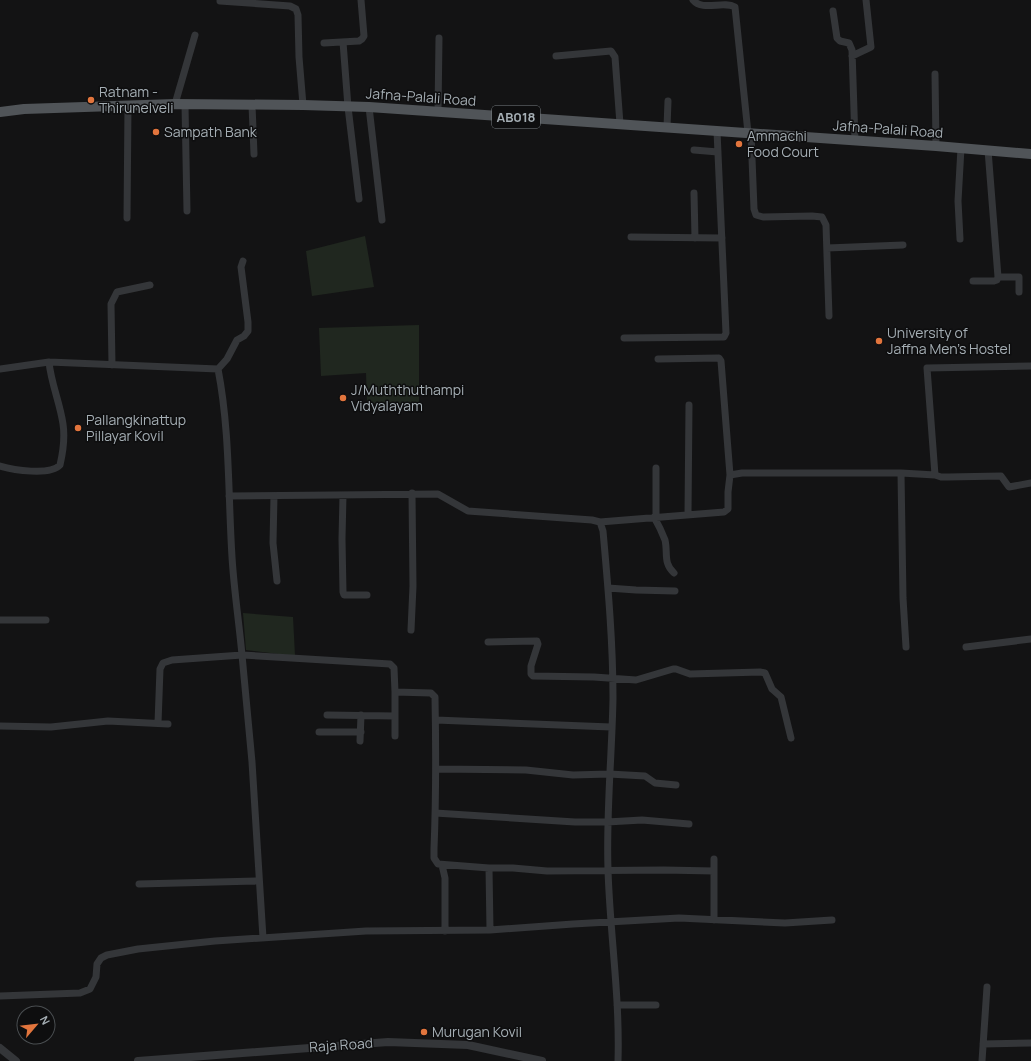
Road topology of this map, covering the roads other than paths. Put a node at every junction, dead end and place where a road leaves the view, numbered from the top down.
1 (361, 0) edge
2 (693, 0) edge
3 (866, 0) edge
4 (220, 1) edge
5 (833, 11) dead end
6 (196, 35) dead end
7 (438, 38) dead end
8 (324, 42) dead end
9 (343, 42) junction
10 (556, 56) dead end
11 (852, 56) junction
12 (935, 74) dead end
13 (668, 101) dead end
14 (180, 104) junction
15 (252, 105) junction
16 (303, 105) junction
17 (128, 106) junction
18 (348, 107) junction
19 (369, 107) junction
20 (0, 112) edge
21 (438, 112) junction
22 (620, 124) junction
23 (667, 127) junction
24 (717, 131) junction
25 (749, 133) junction
26 (855, 141) junction
27 (936, 146) junction
28 (961, 148) junction
29 (694, 150) dead end
30 (988, 150) junction
31 (718, 152) junction
32 (254, 154) dead end
33 (1031, 154) edge
34 (694, 193) dead end
35 (359, 199) dead end
36 (188, 211) dead end
37 (126, 218) dead end
38 (382, 220) dead end
39 (631, 237) dead end
40 (696, 238) junction
41 (722, 238) junction
42 (960, 239) dead end
43 (903, 245) dead end
44 (827, 248) junction
45 (244, 261) dead end
46 (998, 277) junction
47 (973, 281) dead end
48 (150, 284) dead end
49 (1019, 292) dead end
50 (829, 316) dead end
51 (624, 338) dead end
52 (658, 359) dead end
53 (49, 362) junction
54 (112, 365) junction
55 (1031, 366) edge
56 (0, 369) edge
57 (218, 369) junction
58 (689, 405) dead end
59 (0, 466) edge
60 (656, 468) dead end
61 (900, 472) junction
62 (935, 474) junction
63 (730, 475) junction
64 (1031, 482) edge
65 (412, 493) junction
66 (343, 495) junction
67 (229, 496) junction
68 (274, 496) junction
69 (688, 514) junction
70 (655, 517) junction
71 (600, 522) junction
72 (674, 573) dead end
73 (277, 581) dead end
74 (608, 588) junction
75 (674, 591) dead end
76 (367, 595) dead end
77 (0, 620) edge
78 (46, 620) dead end
79 (411, 630) dead end
80 (1031, 639) edge
81 (488, 642) dead end
82 (906, 647) dead end
83 (966, 647) dead end
84 (242, 655) junction
85 (612, 678) junction
86 (395, 692) junction
87 (327, 715) dead end
88 (361, 716) junction
89 (395, 716) junction
90 (436, 720) junction
91 (158, 723) junction
92 (168, 724) dead end
93 (0, 726) edge
94 (611, 727) junction
95 (319, 732) dead end
96 (361, 732) junction
97 (395, 736) dead end
98 (791, 738) dead end
99 (360, 741) dead end
100 (436, 769) junction
101 (609, 774) junction
102 (676, 785) dead end
103 (435, 813) junction
104 (607, 822) junction
105 (689, 824) dead end
106 (714, 859) dead end
107 (442, 865) junction
108 (489, 868) junction
109 (608, 871) junction
110 (714, 871) junction
111 (258, 881) junction
112 (139, 884) dead end
113 (714, 920) junction
114 (832, 920) dead end
115 (611, 922) junction
116 (490, 930) junction
117 (445, 931) junction
118 (262, 938) junction
119 (986, 987) dead end
120 (0, 996) edge
121 (617, 1005) junction
122 (656, 1005) dead end
123 (983, 1044) junction
124 (1031, 1044) edge
125 (0, 1048) edge
126 (16, 1061) edge
127 (138, 1061) edge
128 (542, 1061) edge
129 (618, 1061) edge
130 (982, 1061) edge

1 - 9 street
2 - 25 street
3 - 11 street
4 - 16 street
5 - 11 street
6 - 14 street
7 - 21 street
8 - 9 street
9 - 18 street
10 - 22 street
11 - 26 street
12 - 27 street
13 - 23 street
14 - 15 main road, Jafna-Palali Road / AB018
14 - 17 main road, Jafna-Palali Road / AB018
14 - 36 street
15 - 16 main road, Jafna-Palali Road / AB018
15 - 32 street
16 - 18 main road, Jafna-Palali Road / AB018
17 - 20 main road, Jafna-Palali Road / AB018
17 - 37 street
18 - 19 main road, Jafna-Palali Road / AB018
18 - 35 street
19 - 21 main road, Jafna-Palali Road / AB018
19 - 38 street
21 - 22 main road, Jafna-Palali Road / AB018
22 - 23 main road, Jafna-Palali Road / AB018
23 - 24 main road, Jafna-Palali Road / AB018
24 - 25 main road, Jafna-Palali Road / AB018
24 - 31 street
25 - 26 main road, Jafna-Palali Road / AB018
25 - 44 street
26 - 27 main road, Jafna-Palali Road / AB018
27 - 28 main road, Jafna-Palali Road / AB018
28 - 30 main road, Jafna-Palali Road / AB018
28 - 42 street
29 - 31 street
30 - 33 main road, Jafna-Palali Road / AB018
30 - 46 street
31 - 41 street
34 - 40 street
39 - 40 street
40 - 41 street
41 - 51 street
43 - 44 street
44 - 50 street
45 - 57 street
46 - 47 street
46 - 49 street
48 - 54 street
52 - 63 street
53 - 54 street
53 - 56 street
53 - 59 street
54 - 57 street
55 - 62 street
57 - 67 street
58 - 69 street
60 - 70 street
61 - 62 street
61 - 63 street
61 - 82 street
62 - 64 street
63 - 69 street
65 - 66 street
65 - 71 street
65 - 79 street
66 - 68 street
66 - 76 street
67 - 68 street
67 - 84 street
68 - 73 street
69 - 70 street
70 - 71 street
70 - 72 street
71 - 74 street
74 - 75 street
74 - 85 street
77 - 78 street
80 - 83 street
81 - 85 street
84 - 86 street
84 - 91 street
84 - 111 street
85 - 94 street
85 - 98 street
86 - 89 street
86 - 90 street
87 - 88 street
88 - 89 street
88 - 96 street
89 - 97 street
90 - 94 street
90 - 100 street
91 - 92 street
91 - 93 street
94 - 101 street
95 - 96 street
96 - 99 street
100 - 101 street
100 - 103 street
101 - 102 street
101 - 104 street
103 - 104 street
103 - 107 street
104 - 105 street
104 - 109 street
106 - 110 street
107 - 108 street
107 - 117 street
108 - 109 street
108 - 116 street
109 - 110 street
109 - 115 street
110 - 113 street
111 - 112 street
111 - 118 street
113 - 114 street
113 - 115 street
115 - 116 street
115 - 121 street
116 - 117 street
117 - 118 street
118 - 120 street
119 - 123 street
121 - 122 street
121 - 129 street
123 - 124 street
123 - 130 street
125 - 126 street
127 - 128 street, Raja Road

